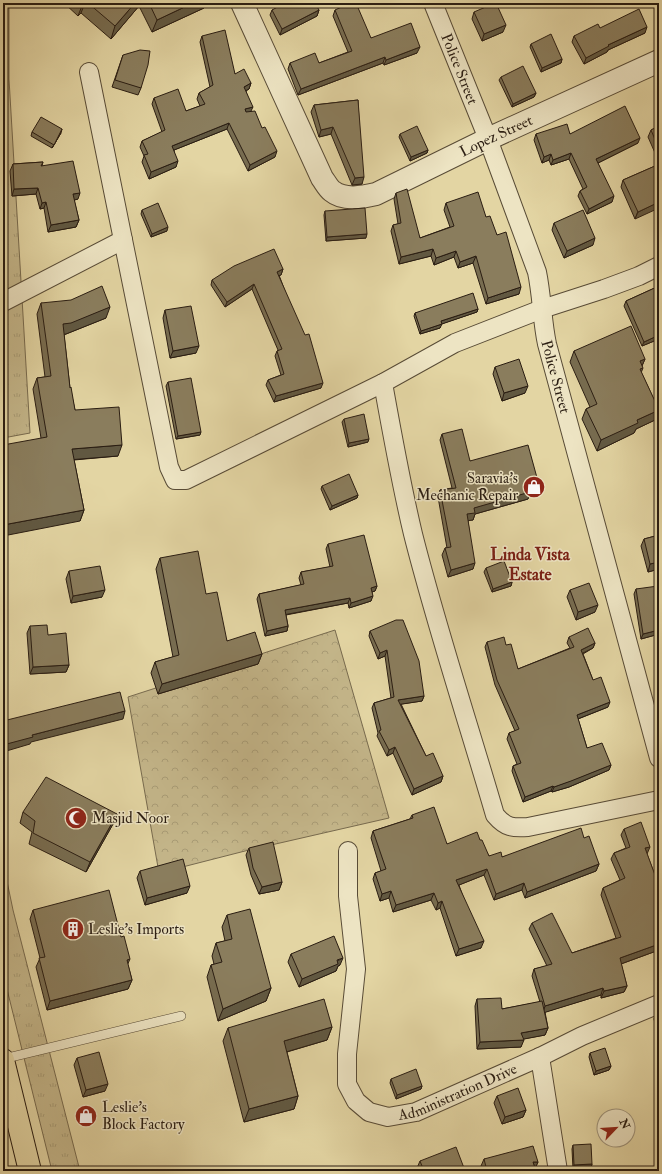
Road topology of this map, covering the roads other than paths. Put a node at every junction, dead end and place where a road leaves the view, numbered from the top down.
1 (242, 3) edge
2 (433, 3) edge
3 (659, 61) edge
4 (89, 72) dead end
5 (488, 139) junction
6 (123, 240) junction
7 (659, 266) edge
8 (3, 302) edge
9 (542, 309) junction
10 (383, 383) junction
11 (659, 758) edge
12 (659, 800) edge
13 (348, 851) dead end
14 (659, 1004) edge
15 (181, 1016) dead end
16 (540, 1057) junction
17 (3, 1059) edge
18 (30, 1171) edge
19 (558, 1171) edge

1 - 5 street, Lopez Street
2 - 5 street, Police Street
3 - 5 street, Lopez Street
4 - 6 street
5 - 9 street, Police Street
6 - 8 street
6 - 10 street
7 - 9 street
9 - 10 street
9 - 11 street, Police Street
10 - 12 street
13 - 16 street, Administration Drive
14 - 16 street, Administration Drive
15 - 17 lane
16 - 19 street
17 - 18 main road

